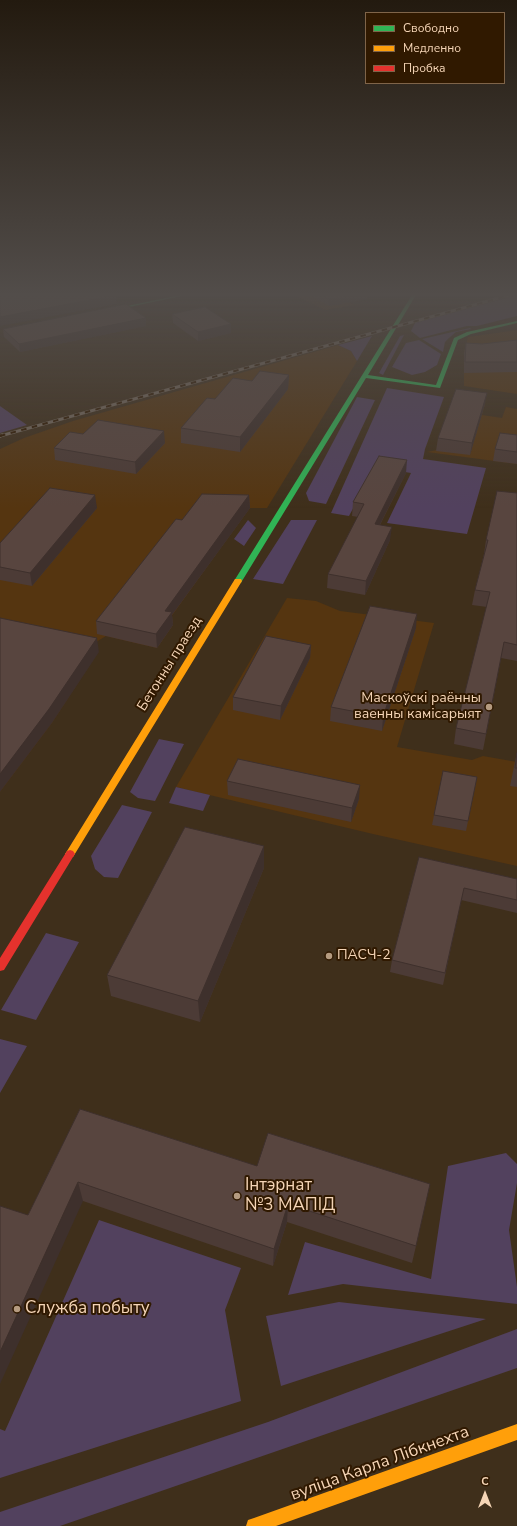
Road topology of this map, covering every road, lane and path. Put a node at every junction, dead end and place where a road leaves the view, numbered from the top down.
1 (370, 366) edge
2 (446, 366) edge
3 (364, 376) junction
4 (0, 967) edge
5 (517, 1432) edge
6 (254, 1526) edge

1 - 3 street, Бетонны праезд
2 - 3 street
3 - 4 street, Бетонны праезд
5 - 6 street, вуліца Карла Лібкнехта

